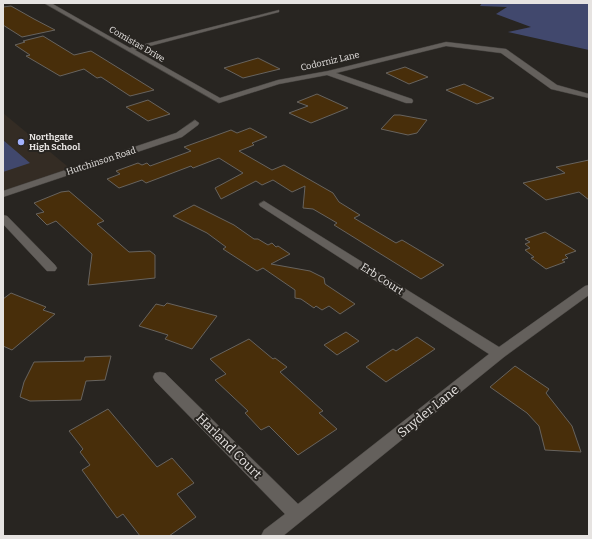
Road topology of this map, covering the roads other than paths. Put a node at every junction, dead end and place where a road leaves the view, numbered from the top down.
1 (47, 3) edge
2 (277, 11) dead end
3 (129, 50) junction
4 (328, 73) junction
5 (589, 96) edge
6 (219, 101) joint
7 (409, 101) dead end
8 (195, 123) dead end
9 (3, 194) edge
10 (264, 204) dead end
11 (3, 218) edge
12 (51, 268) dead end
13 (589, 289) edge
14 (499, 354) junction
15 (160, 376) dead end
16 (298, 515) junction
17 (270, 536) edge

1 - 3 street, Comistas Drive
2 - 3 street
3 - 6 street, Comistas Drive
4 - 5 street, Codorniz Lane
4 - 6 street, Codorniz Lane
4 - 7 street
8 - 9 street, Hutchinson Road
10 - 14 street, Erb Court
11 - 12 street
13 - 14 street, Snyder Lane
14 - 16 street, Snyder Lane
15 - 16 street, Harland Court
16 - 17 street, Snyder Lane

